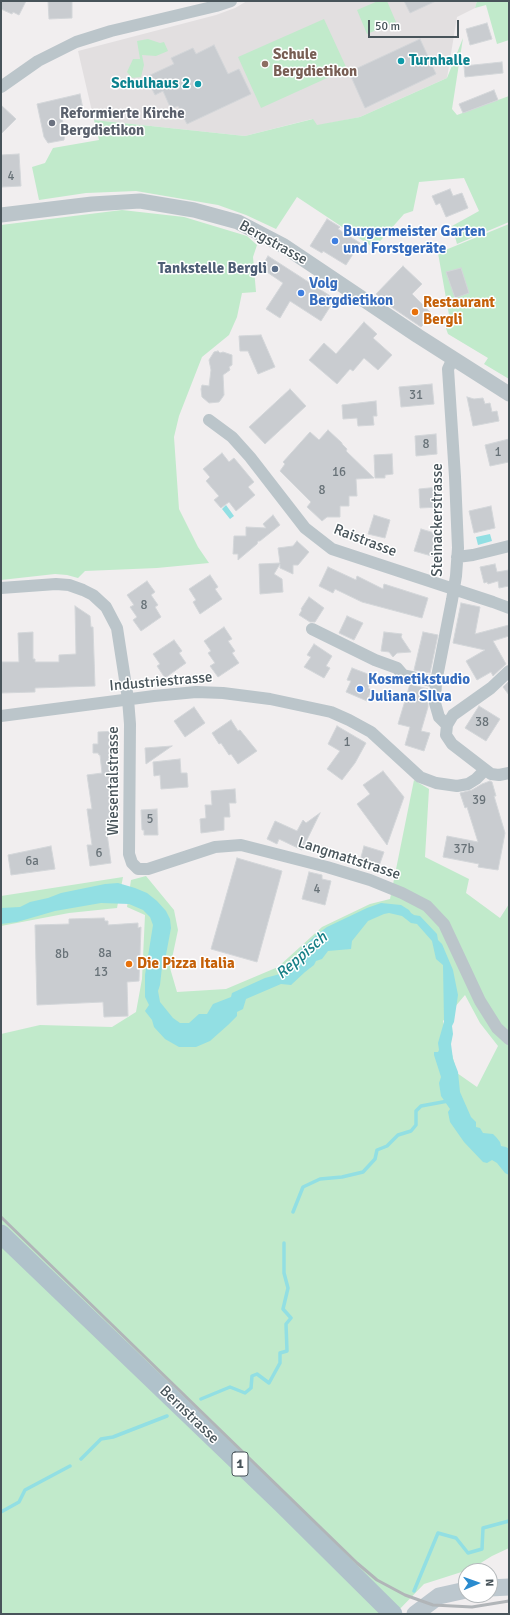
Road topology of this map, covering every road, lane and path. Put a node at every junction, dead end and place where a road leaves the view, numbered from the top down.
1 (231, 1) edge
2 (1, 86) edge
3 (1, 215) edge
4 (453, 358) junction
5 (509, 394) edge
6 (209, 420) dead end
7 (509, 546) edge
8 (457, 557) junction
9 (1, 588) edge
10 (454, 590) junction
11 (509, 608) edge
12 (312, 629) dead end
13 (509, 671) edge
14 (436, 682) junction
15 (128, 699) junction
16 (1, 716) edge
17 (447, 725) junction
18 (485, 770) junction
19 (509, 773) edge
20 (132, 862) joint
21 (509, 1039) edge
22 (1, 1234) edge
23 (509, 1587) edge
24 (498, 1588) edge
25 (458, 1592) edge
26 (393, 1614) edge
27 (415, 1614) edge

1 - 2 street
3 - 4 street, Bergstrasse
4 - 5 street, Bergstrasse
4 - 8 street, Steinackerstrasse
6 - 10 street, Raistrasse
7 - 8 street
8 - 10 street, Steinackerstrasse
9 - 15 street, Wiesentalstrasse
10 - 11 street, Raistrasse
10 - 14 street, Steinackerstrasse
12 - 14 street
13 - 17 street
14 - 17 street, Steinackerstrasse
15 - 16 street, Industriestrasse
15 - 18 street, Industriestrasse
15 - 20 street, Wiesentalstrasse
17 - 18 street
18 - 19 street
20 - 21 street, Langmattstrasse
22 - 26 main road, Bernstrasse / 1
23 - 24 main road
25 - 27 main road

